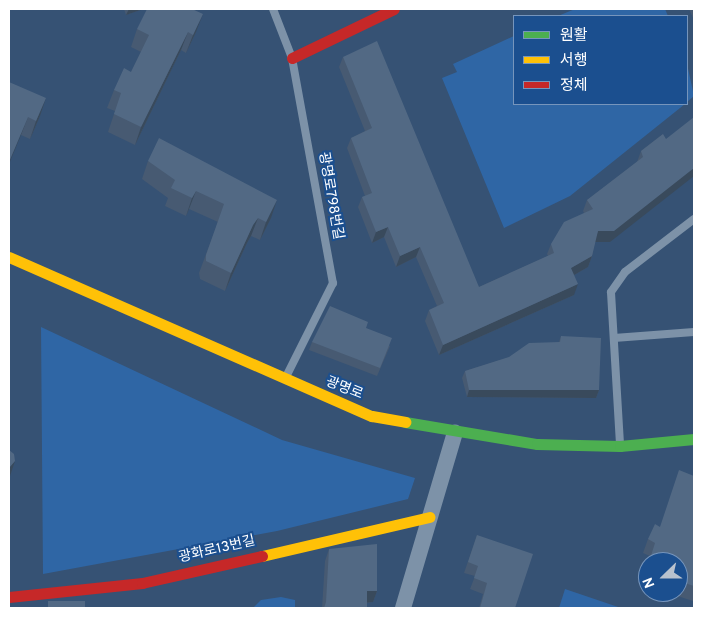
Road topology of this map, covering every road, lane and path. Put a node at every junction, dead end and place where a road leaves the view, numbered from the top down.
1 (273, 9) edge
2 (394, 9) edge
3 (292, 58) junction
4 (694, 219) edge
5 (9, 257) edge
6 (694, 332) edge
7 (614, 338) junction
8 (284, 381) junction
9 (455, 434) junction
10 (694, 439) edge
11 (620, 446) junction
12 (430, 517) junction
13 (9, 598) edge
14 (403, 608) edge

1 - 3 lane, 광명로798번길
2 - 3 main road
3 - 8 lane, 광명로798번길
4 - 7 lane
5 - 8 main road, 광명로
6 - 7 lane
7 - 11 lane
8 - 9 main road, 광명로
9 - 11 main road, 광명로
9 - 12 street
10 - 11 main road, 광명로
12 - 13 main road, 광화로13번길
12 - 14 street

